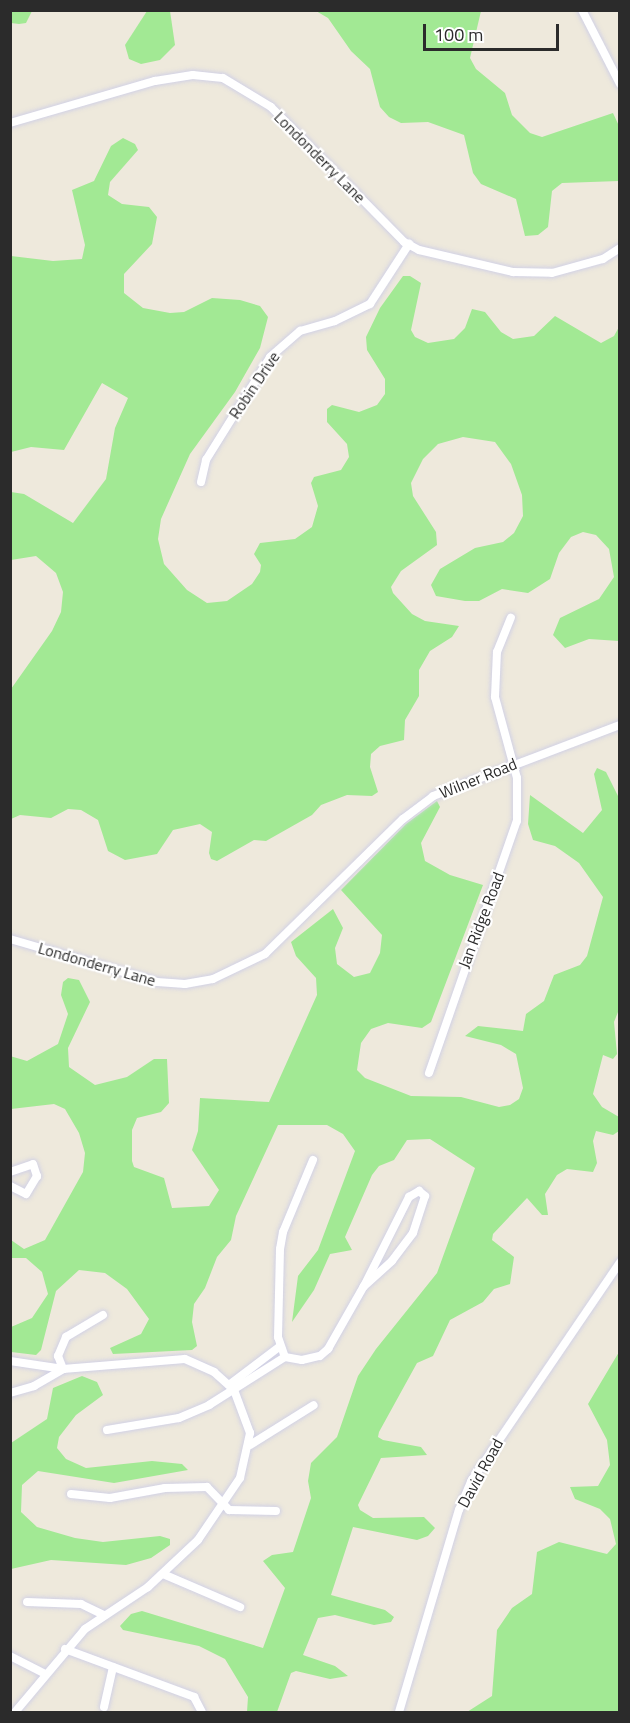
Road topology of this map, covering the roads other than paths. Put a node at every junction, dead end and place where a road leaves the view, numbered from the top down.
1 (582, 10) edge
2 (620, 84) edge
3 (10, 123) edge
4 (409, 244) junction
5 (620, 248) edge
6 (201, 482) dead end
7 (511, 618) dead end
8 (620, 725) edge
9 (513, 765) junction
10 (332, 890) joint
11 (10, 939) edge
12 (429, 1073) dead end
13 (313, 1160) dead end
14 (10, 1172) edge
15 (10, 1186) edge
16 (620, 1262) edge
17 (364, 1286) junction
18 (103, 1315) dead end
19 (279, 1347) junction
20 (285, 1357) junction
21 (10, 1361) edge
22 (63, 1369) junction
23 (231, 1388) junction
24 (10, 1393) edge
25 (314, 1405) dead end
26 (108, 1430) dead end
27 (250, 1445) junction
28 (71, 1494) dead end
29 (223, 1504) junction
30 (276, 1512) dead end
31 (163, 1574) junction
32 (27, 1602) dead end
33 (240, 1607) dead end
34 (104, 1615) junction
35 (65, 1649) junction
36 (10, 1656) edge
37 (112, 1667) junction
38 (44, 1673) junction
39 (104, 1707) dead end
40 (15, 1713) edge
41 (202, 1713) edge
42 (399, 1713) edge

1 - 2 street
3 - 4 street, Londonderry Lane
4 - 5 street, Londonderry Lane
4 - 6 street, Robin Drive
7 - 9 street, Jan Ridge Road
8 - 9 street, Wilner Road
9 - 10 street, Wilner Road
9 - 12 street, Jan Ridge Road
10 - 11 street, Londonderry Lane
13 - 19 street
14 - 15 street
16 - 42 street, David Road
17 - 17 street
17 - 20 street
18 - 22 street
19 - 20 street
19 - 23 street
20 - 23 street
21 - 22 street
22 - 23 street
22 - 24 street
23 - 26 street
23 - 27 street
25 - 27 street
27 - 29 street
28 - 29 street
29 - 30 street
29 - 31 street
31 - 33 street
31 - 34 street
32 - 34 street
34 - 35 street
35 - 37 street
35 - 38 street
36 - 38 street
37 - 39 street
37 - 41 street
38 - 40 street

